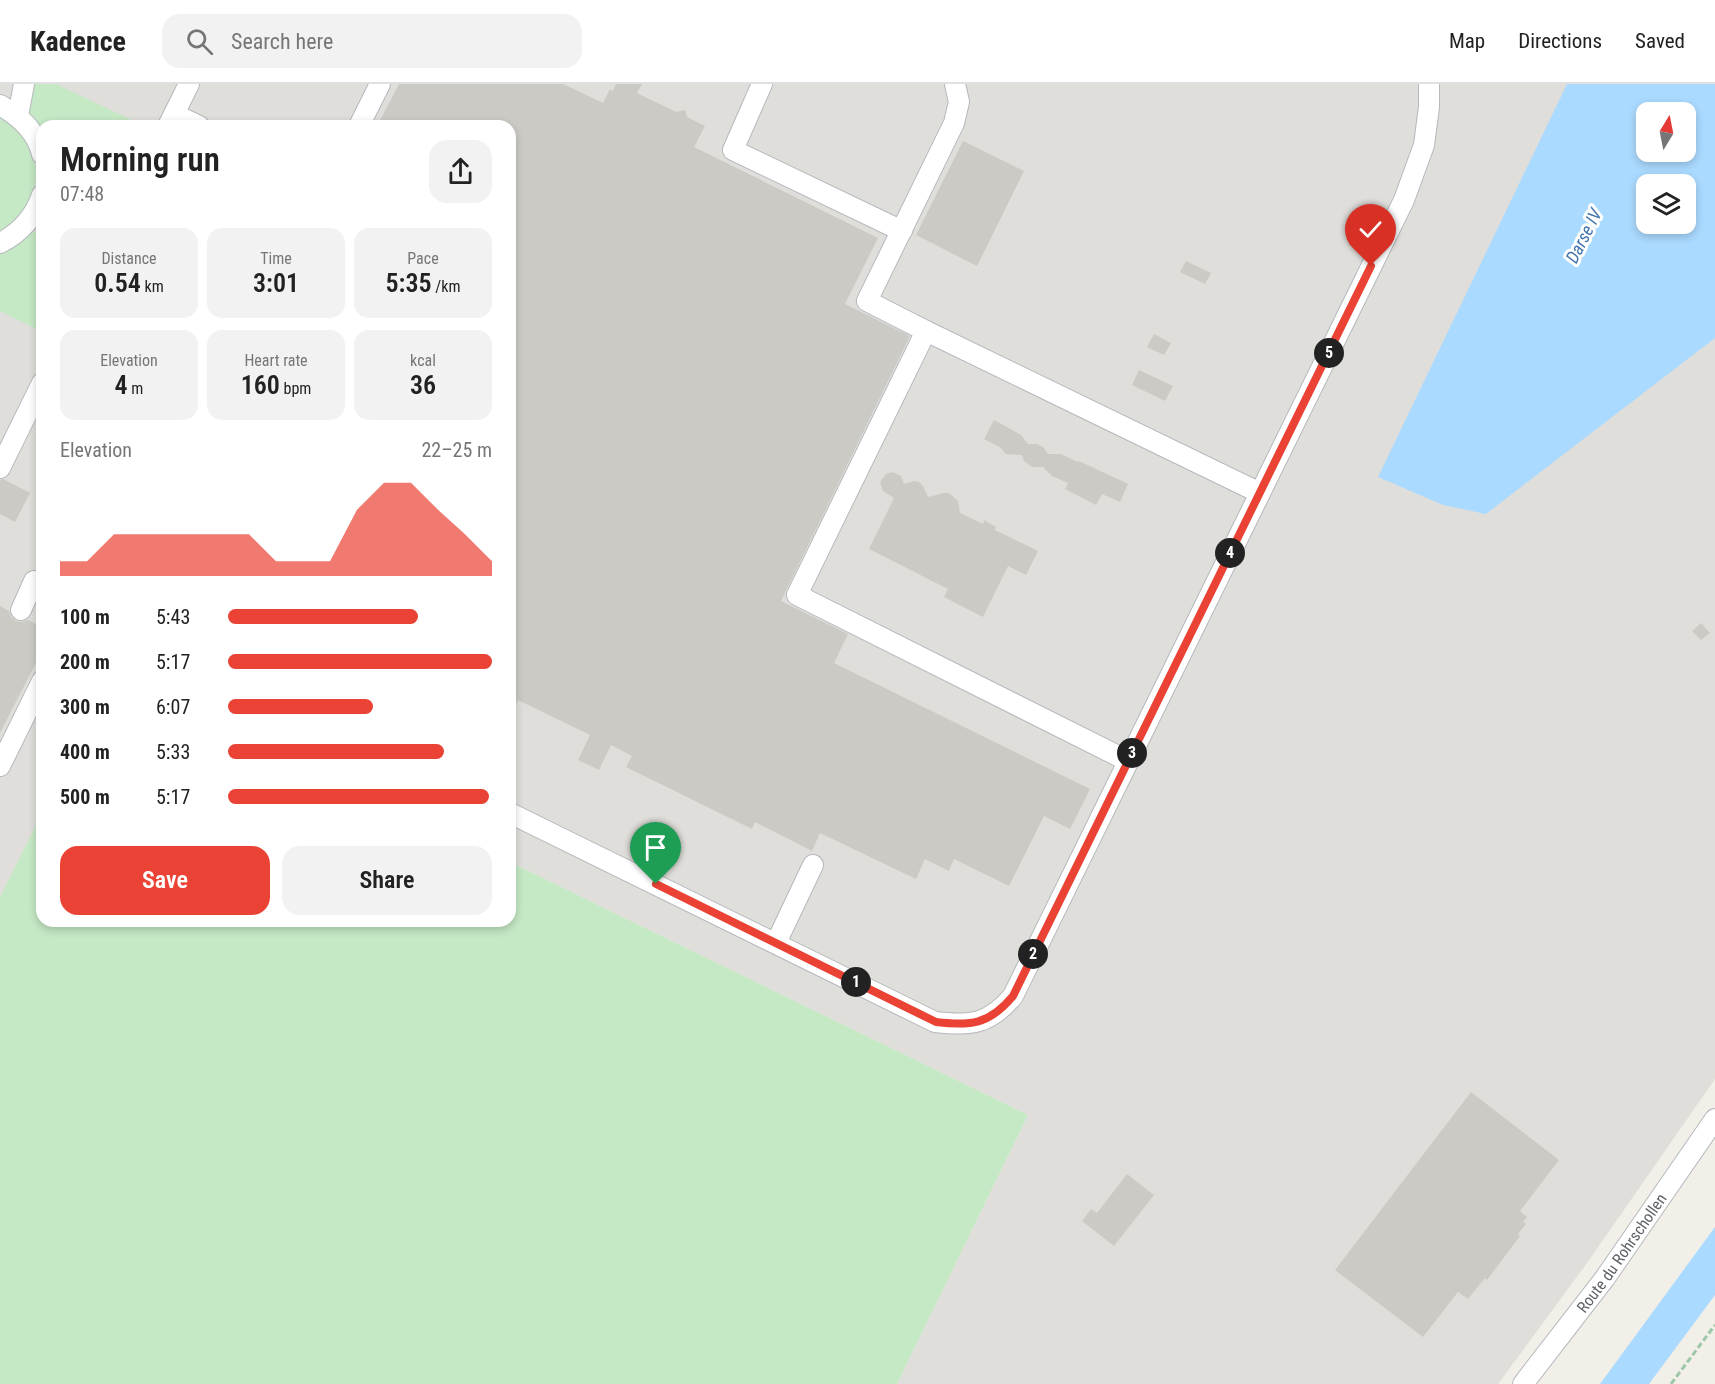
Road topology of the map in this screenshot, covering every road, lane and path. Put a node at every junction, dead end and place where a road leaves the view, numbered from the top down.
1 (16, 84) edge
2 (24, 84) edge
3 (189, 84) edge
4 (380, 84) edge
5 (762, 84) edge
6 (955, 84) edge
7 (1430, 84) edge
8 (0, 95) edge
9 (0, 105) edge
10 (18, 116) junction
11 (171, 120) edge
12 (362, 120) edge
13 (36, 140) edge
14 (36, 209) edge
15 (34, 225) edge
16 (902, 231) junction
17 (0, 243) edge
18 (926, 331) junction
19 (36, 395) edge
20 (0, 468) edge
21 (1260, 493) junction
22 (36, 582) edge
23 (21, 610) dead end
24 (36, 693) edge
25 (1128, 761) junction
26 (0, 766) edge
27 (516, 816) edge
28 (813, 865) dead end
29 (776, 943) junction
30 (1715, 1119) edge
31 (1715, 1325) edge
32 (1523, 1384) edge
33 (1671, 1384) edge

1 - 8 street
2 - 10 street
3 - 11 street
4 - 12 street
5 - 16 street
6 - 16 street
7 - 21 street
9 - 10 street
10 - 13 street
14 - 15 street
15 - 17 street
16 - 18 street
18 - 21 street
18 - 25 street
19 - 20 street
21 - 25 street
22 - 23 street
24 - 26 street
25 - 29 street
27 - 29 street
28 - 29 street
30 - 32 street, Route du Rohrschollen
31 - 33 path

